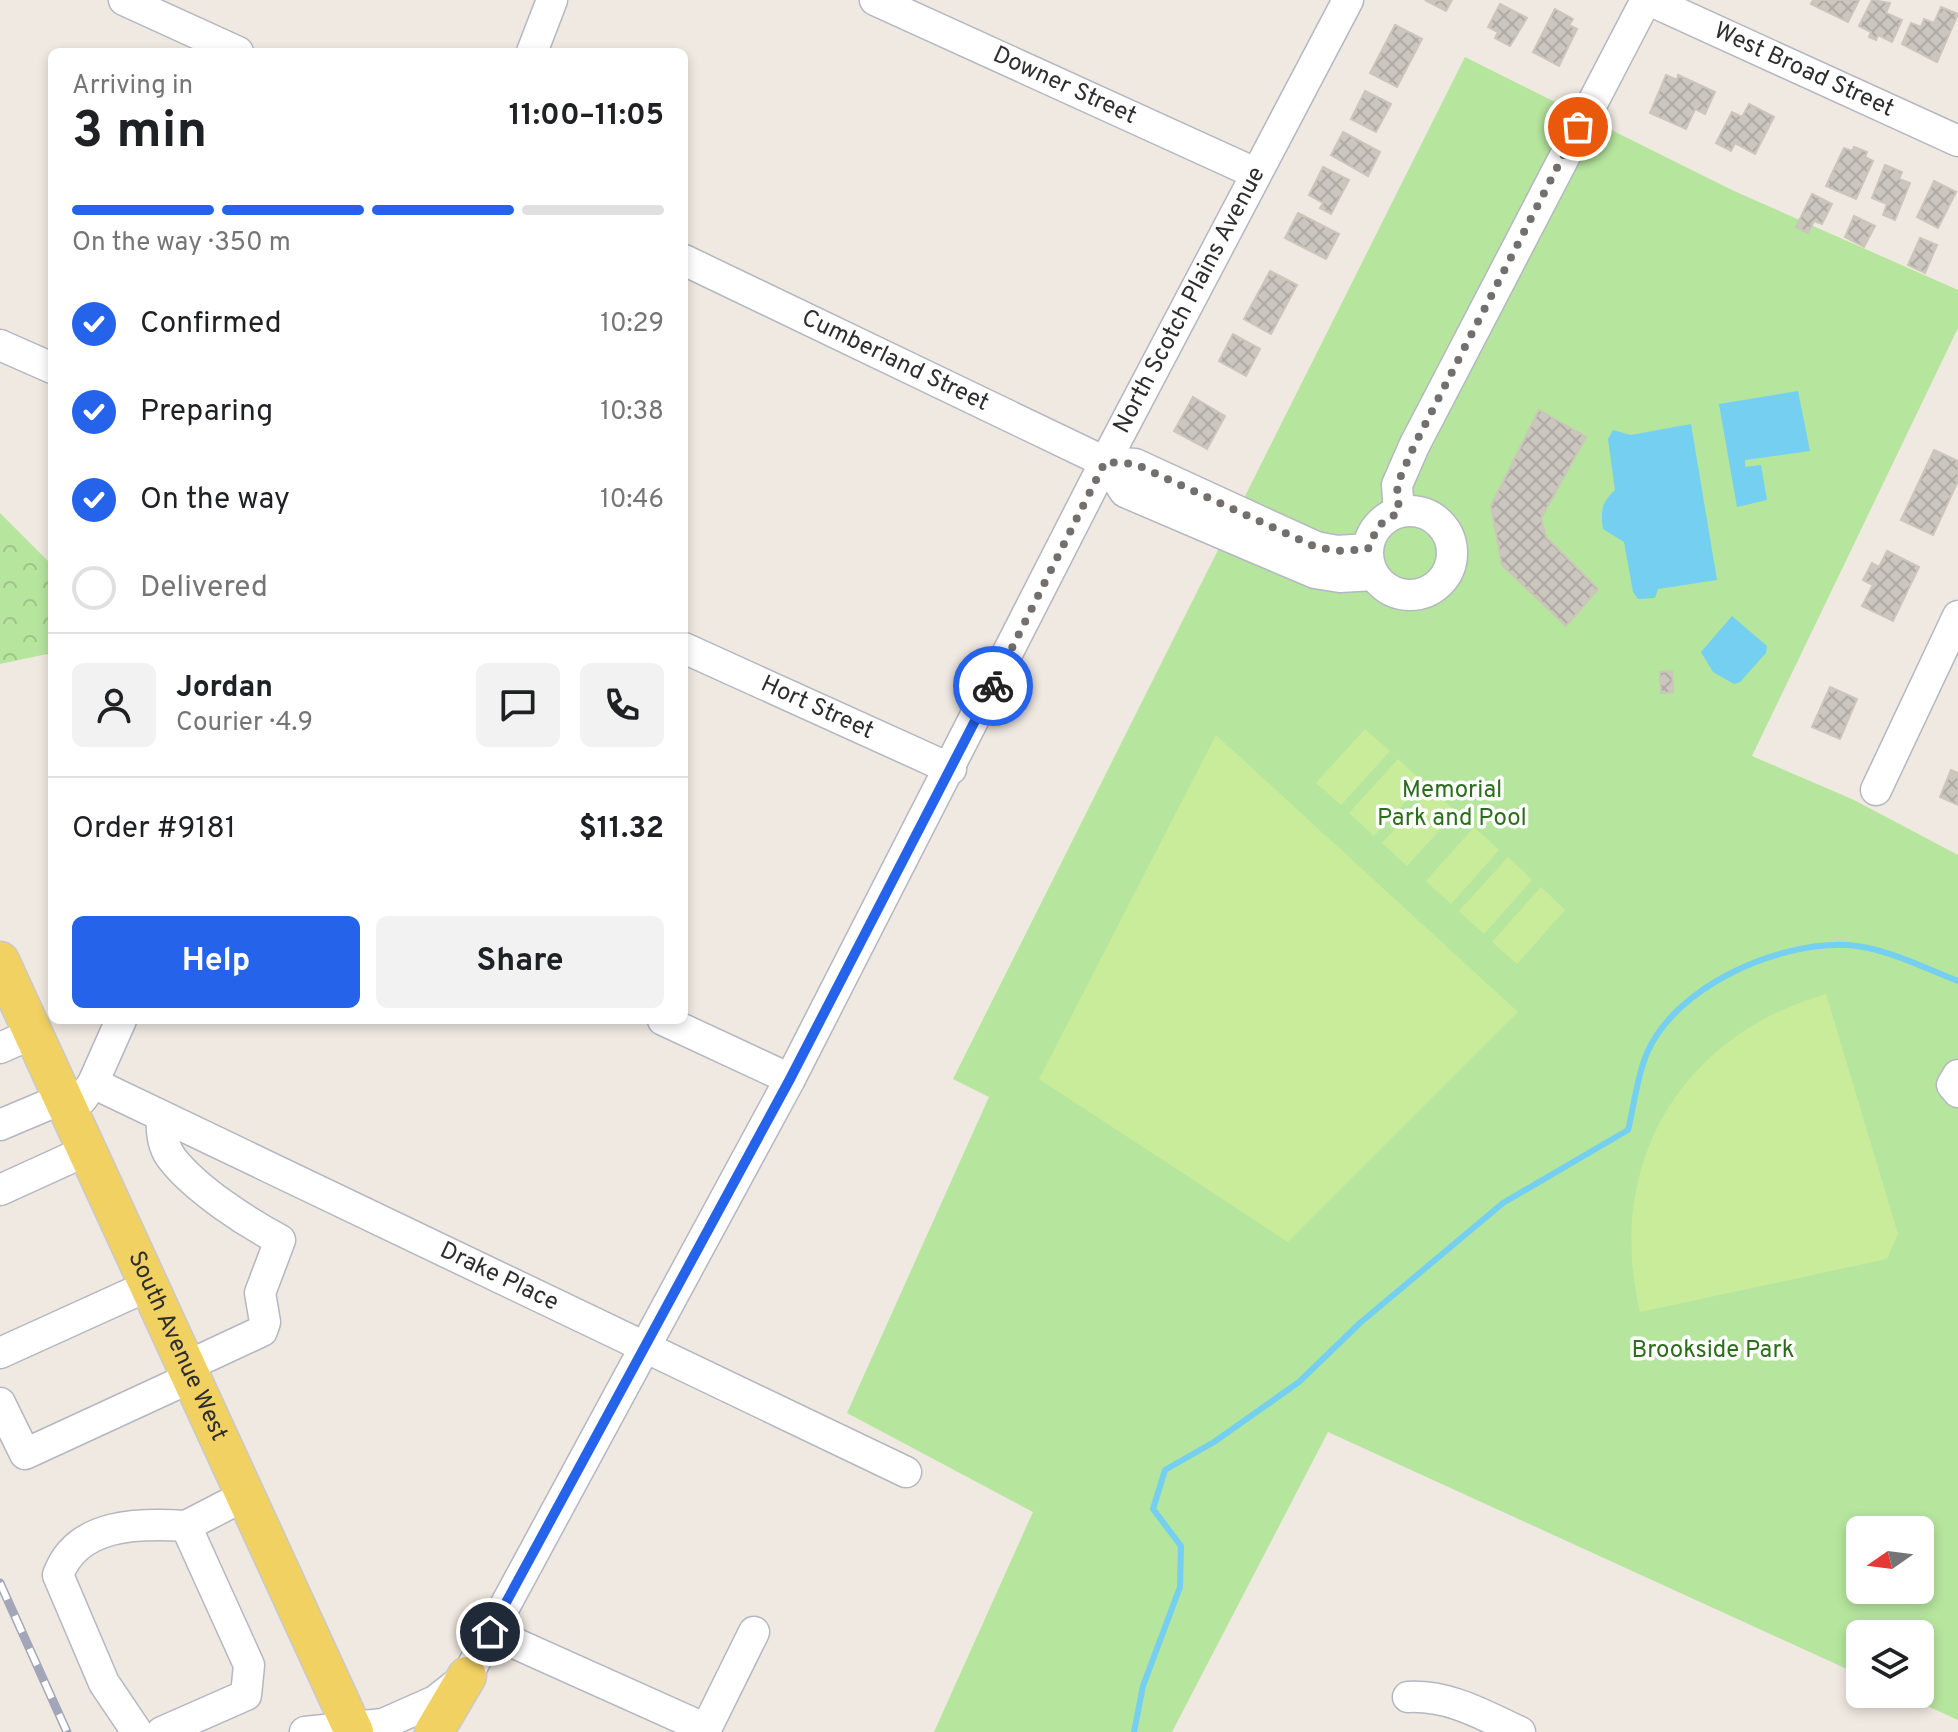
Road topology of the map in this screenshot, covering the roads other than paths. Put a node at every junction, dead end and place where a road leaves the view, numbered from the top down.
1 (124, 0) edge
2 (552, 0) edge
3 (875, 0) edge
4 (1348, 0) edge
5 (1648, 0) edge
6 (229, 48) edge
7 (534, 48) edge
8 (1958, 141) edge
9 (1255, 173) junction
10 (688, 262) edge
11 (0, 345) edge
12 (48, 366) edge
13 (1105, 462) junction
14 (1399, 512) junction
15 (1371, 562) junction
16 (1958, 616) edge
17 (688, 650) edge
18 (951, 769) junction
19 (1876, 790) dead end
20 (0, 961) edge
21 (119, 1024) edge
22 (672, 1024) edge
23 (17, 1041) edge
24 (1958, 1075) edge
25 (790, 1079) junction
26 (1958, 1092) edge
27 (76, 1098) junction
28 (162, 1118) junction
29 (0, 1125) edge
30 (221, 1145) junction
31 (88, 1150) junction
32 (0, 1190) edge
33 (213, 1195) junction
34 (150, 1285) junction
35 (646, 1346) junction
36 (0, 1353) edge
37 (189, 1371) junction
38 (0, 1403) edge
39 (906, 1472) dead end
40 (246, 1495) junction
41 (186, 1526) junction
42 (490, 1632) junction
43 (754, 1632) dead end
44 (467, 1676) junction
45 (1408, 1697) dead end
46 (352, 1729) edge
47 (137, 1732) edge
48 (162, 1732) edge
49 (305, 1732) edge
50 (434, 1732) edge
51 (1520, 1732) edge

1 - 6 street
2 - 7 street
3 - 9 street, Downer Street
4 - 9 street, North Scotch Plains Avenue
5 - 8 street, West Broad Street
5 - 14 street
9 - 13 street, North Scotch Plains Avenue
10 - 13 street, Cumberland Street
11 - 12 street
13 - 15 street, Cumberland Street
13 - 18 street, North Scotch Plains Avenue
14 - 15 street
14 - 15 street
16 - 19 street
17 - 18 street, Hort Street
18 - 25 street, North Scotch Plains Avenue
20 - 23 main road, South Avenue West
21 - 27 street
22 - 25 street
23 - 27 main road, South Avenue West
24 - 26 street
25 - 35 street, North Scotch Plains Avenue
27 - 28 street, Drake Place
27 - 29 street
27 - 31 main road, South Avenue West
28 - 30 street, Drake Place
28 - 33 street
30 - 33 street
30 - 35 street, Drake Place
31 - 32 street
31 - 34 main road, South Avenue West
33 - 37 street
34 - 36 street
34 - 37 main road, South Avenue West
35 - 39 street, Drake Place
35 - 42 street, North Scotch Plains Avenue
37 - 38 street
37 - 40 main road, South Avenue West
40 - 41 street
40 - 46 main road, South Avenue West
41 - 47 street
41 - 48 street
42 - 43 street
42 - 44 street, North Scotch Plains Avenue
44 - 46 street, North Scotch Plains Avenue
44 - 50 main road
45 - 51 street
46 - 49 street, North Scotch Plains Avenue

